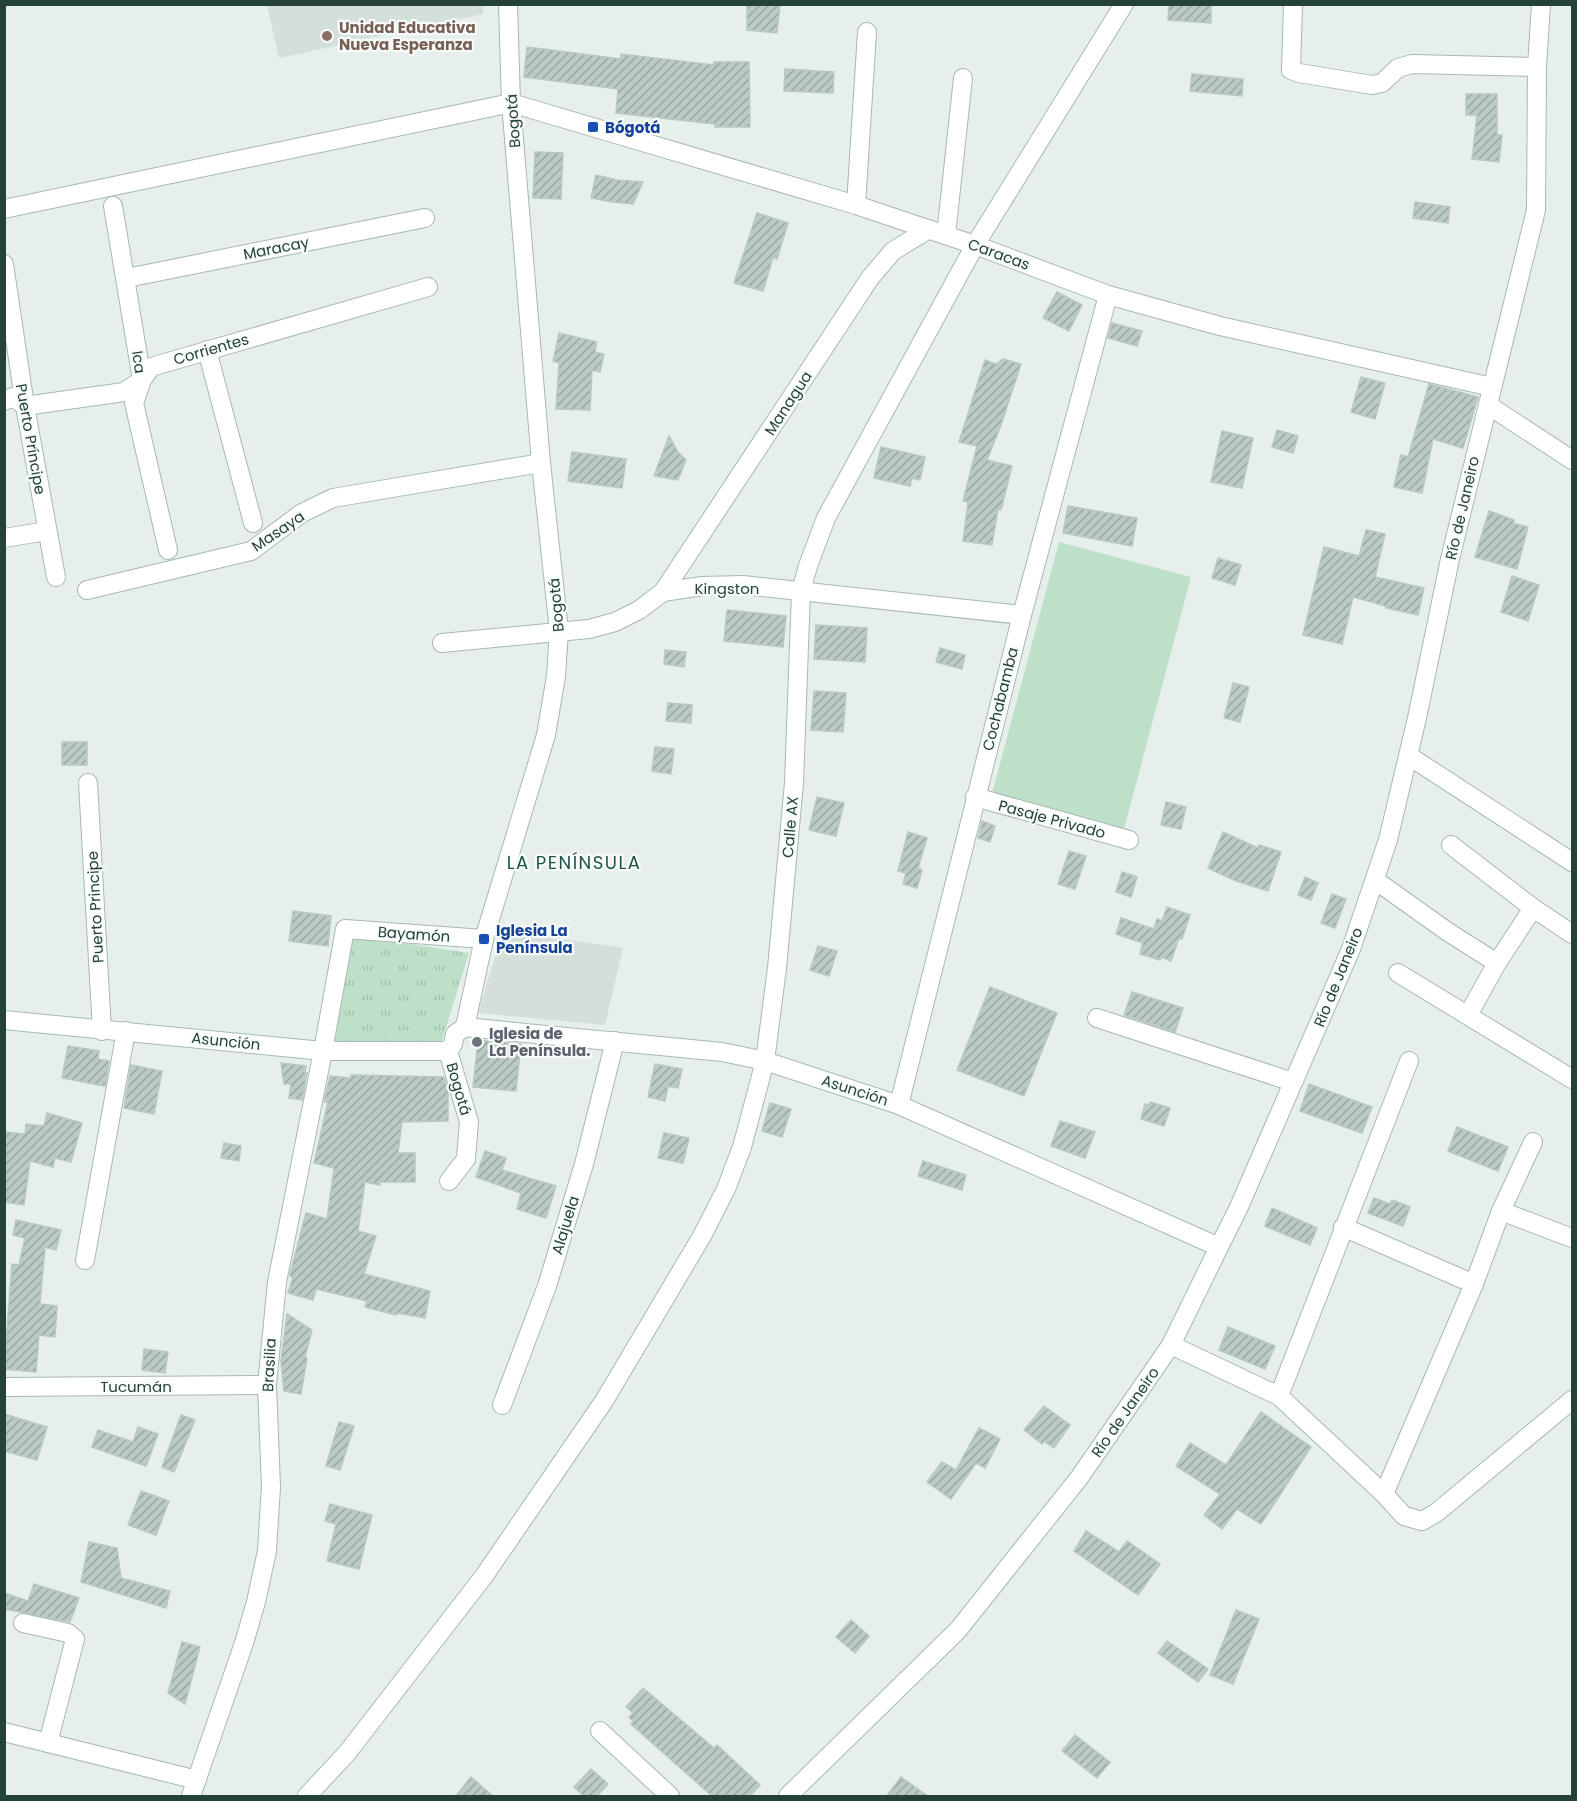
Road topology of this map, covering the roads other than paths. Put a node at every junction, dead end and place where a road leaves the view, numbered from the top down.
1 (508, 4) edge
2 (1124, 4) edge
3 (1293, 4) edge
4 (1541, 4) edge
5 (867, 32) dead end
6 (1537, 67) junction
7 (963, 78) dead end
8 (511, 103) junction
9 (856, 205) junction
10 (113, 206) dead end
11 (4, 209) edge
12 (425, 218) dead end
13 (938, 232) junction
14 (975, 245) junction
15 (4, 264) edge
16 (127, 278) junction
17 (428, 287) dead end
18 (1108, 295) junction
19 (7, 303) edge
20 (207, 350) junction
21 (142, 380) junction
22 (1490, 396) junction
23 (4, 401) edge
24 (25, 406) junction
25 (1572, 460) edge
26 (541, 463) junction
27 (253, 523) dead end
28 (48, 531) junction
29 (4, 538) edge
30 (168, 550) dead end
31 (56, 577) dead end
32 (87, 590) dead end
33 (801, 591) junction
34 (663, 592) junction
35 (1022, 615) junction
36 (559, 631) junction
37 (441, 643) dead end
38 (1409, 756) junction
39 (88, 783) dead end
40 (975, 797) junction
41 (1129, 840) dead end
42 (1451, 845) dead end
43 (1572, 862) edge
44 (1374, 880) junction
45 (1533, 908) junction
46 (345, 929) joint
47 (1572, 934) edge
48 (484, 939) junction
49 (1497, 963) junction
50 (1398, 973) dead end
51 (1468, 1015) junction
52 (1097, 1018) dead end
53 (4, 1020) edge
54 (465, 1027) junction
55 (102, 1031) junction
56 (126, 1031) junction
57 (615, 1041) junction
58 (323, 1051) junction
59 (448, 1051) junction
60 (765, 1061) junction
61 (1409, 1061) dead end
62 (1572, 1080) edge
63 (1293, 1082) junction
64 (899, 1105) junction
65 (1533, 1142) dead end
66 (450, 1181) dead end
67 (1501, 1211) junction
68 (1343, 1227) junction
69 (1572, 1239) edge
70 (1219, 1247) junction
71 (85, 1260) dead end
72 (1474, 1284) junction
73 (1172, 1345) junction
74 (267, 1385) junction
75 (4, 1387) edge
76 (1279, 1396) junction
77 (1572, 1400) edge
78 (502, 1405) dead end
79 (1384, 1494) junction
80 (23, 1623) dead end
81 (600, 1731) dead end
82 (4, 1732) edge
83 (48, 1743) junction
84 (194, 1788) edge
85 (307, 1797) edge
86 (670, 1797) edge
87 (788, 1797) edge

1 - 8 street, Bogotá
2 - 14 street, Calle AX
3 - 6 street
4 - 6 street, Río de Janeiro
5 - 9 street
6 - 22 street, Río de Janeiro
7 - 13 street
8 - 9 street, Caracas
8 - 11 street
8 - 26 street, Bogotá
9 - 13 street, Caracas
10 - 16 street, Ica
12 - 16 street, Maracay
13 - 14 street, Caracas
13 - 34 street, Managua
14 - 18 street, Caracas
14 - 33 street, Calle AX
15 - 19 street, Puerto Príncipe
16 - 21 street, Ica
17 - 20 street, Corrientes
18 - 22 street, Caracas
18 - 35 street, Cochabamba
19 - 24 street, Puerto Príncipe
20 - 21 street, Corrientes
20 - 27 street
21 - 24 street, Corrientes
21 - 30 street, Ica
22 - 25 street
22 - 38 street, Río de Janeiro
23 - 24 street, Corrientes
24 - 28 street, Puerto Príncipe
26 - 32 street, Masaya
26 - 36 street, Bogotá
28 - 29 street
28 - 31 street, Puerto Príncipe
33 - 34 street, Kingston
33 - 35 street, Kingston
33 - 60 street, Calle AX
34 - 36 street, Kingston
35 - 40 street, Cochabamba
36 - 37 street, Kingston
36 - 48 street, Bogotá
38 - 43 street
38 - 44 street, Río de Janeiro
39 - 55 street, Puerto Principe
40 - 41 street, Pasaje Privado
40 - 64 street, Cochabamba
42 - 45 street
44 - 49 street
44 - 63 street, Río de Janeiro
45 - 47 street
45 - 49 street
46 - 48 street, Bayamón
46 - 58 street, Brasilia
48 - 54 street, Bogotá
49 - 51 street
50 - 51 street
51 - 62 street
52 - 63 street
53 - 55 street, Asunción
54 - 57 street, Asunción
54 - 59 street, Bogotá
55 - 56 street, Asunción
56 - 58 street, Asunción
56 - 71 street
57 - 60 street, Asunción
57 - 78 street, Alajuela
58 - 59 street, Asunción
58 - 74 street, Brasilia
59 - 66 street, Bogotá
60 - 64 street, Asunción
60 - 85 street, Calle AX
61 - 68 street
63 - 70 street, Río de Janeiro
64 - 70 street, Asunción
65 - 67 street
67 - 69 street
67 - 72 street
68 - 72 street
68 - 76 street
70 - 73 street, Río de Janeiro
72 - 79 street
73 - 76 street
73 - 87 street, Río de Janeiro
74 - 75 street, Tucumán
74 - 84 street, Brasilia
76 - 79 street
77 - 79 street
80 - 83 street
81 - 86 street
82 - 83 street
83 - 84 street

